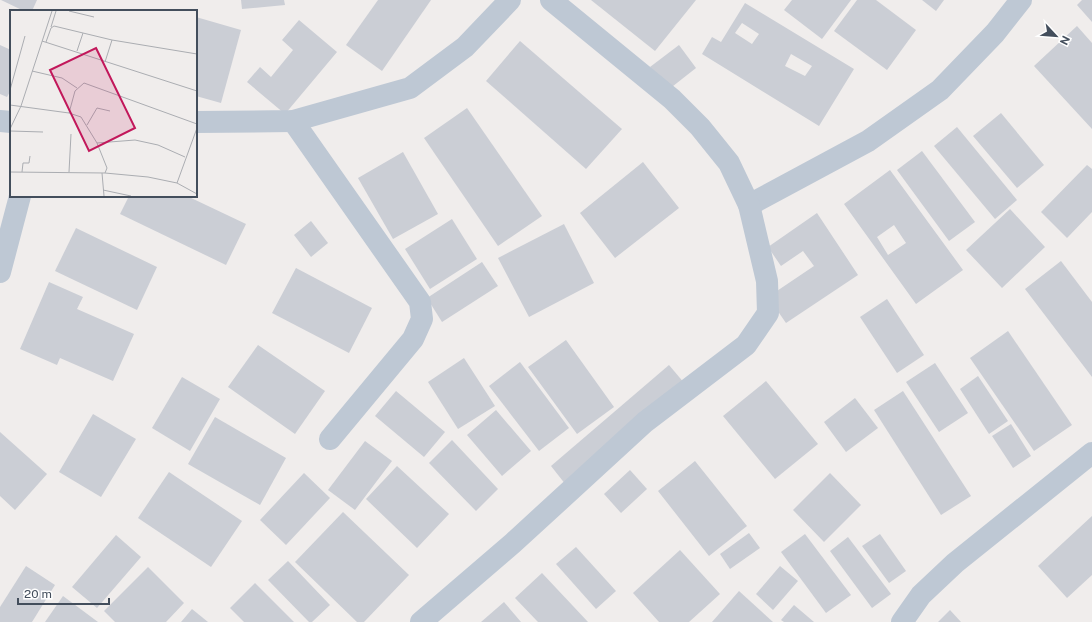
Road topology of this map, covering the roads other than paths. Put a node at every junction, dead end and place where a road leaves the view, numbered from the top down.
1 (510, 0) edge
2 (551, 0) edge
3 (1021, 0) edge
4 (0, 121) edge
5 (293, 121) junction
6 (10, 122) edge
7 (197, 122) edge
8 (20, 197) edge
9 (749, 205) junction
10 (0, 272) edge
11 (330, 439) dead end
12 (1092, 453) edge
13 (421, 622) edge
14 (902, 622) edge

1 - 5 street
2 - 9 street
3 - 9 street
4 - 6 street
5 - 7 street
5 - 11 street
8 - 10 street
9 - 13 street
12 - 14 street

